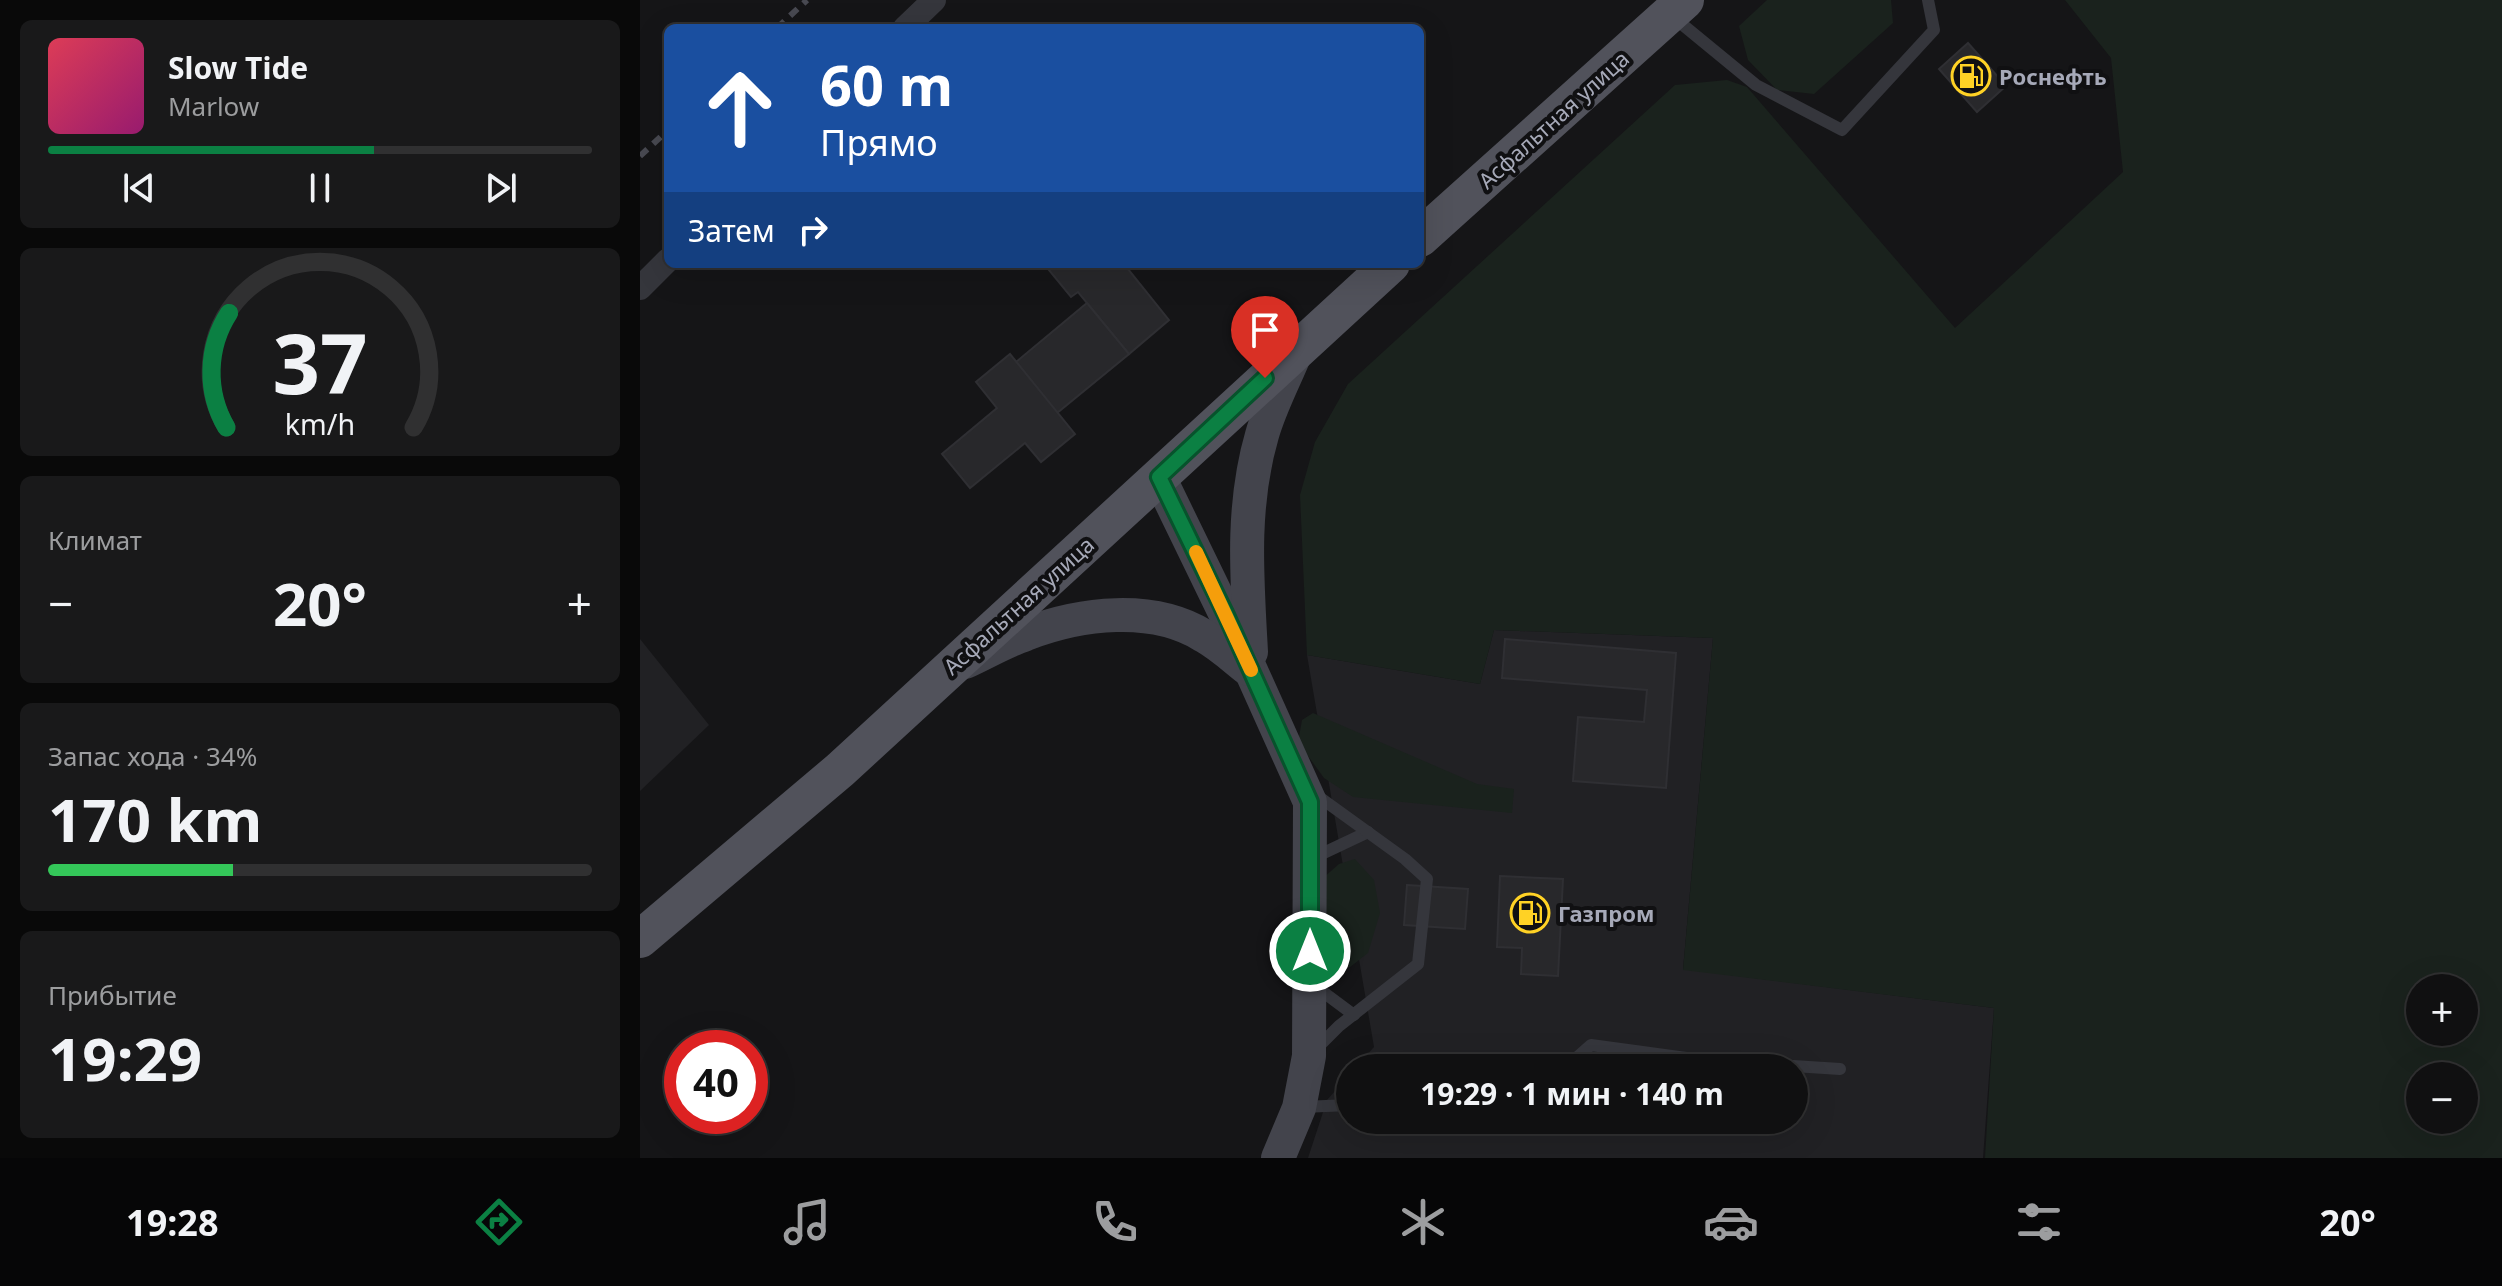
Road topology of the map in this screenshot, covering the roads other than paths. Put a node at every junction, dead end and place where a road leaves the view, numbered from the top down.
1 (934, 0) edge
2 (1928, 0) edge
3 (1677, 7) edge
4 (909, 24) edge
5 (1424, 234) edge
6 (664, 264) edge
7 (1387, 268) edge
8 (640, 288) edge
9 (1299, 347) junction
10 (1159, 477) junction
11 (944, 672) junction
12 (1252, 672) junction
13 (1303, 785) junction
14 (1368, 832) junction
15 (1310, 860) junction
16 (640, 939) edge
17 (1310, 982) junction
18 (1354, 1015) junction
19 (1581, 1054) edge
20 (1657, 1054) edge
21 (1309, 1056) junction
22 (1808, 1067) edge
23 (1840, 1069) dead end
24 (1336, 1106) edge
25 (1299, 1108) junction
26 (1278, 1158) edge

1 - 4 street
2 - 3 lane
3 - 5 main road, Асфальтная улица
6 - 8 street
7 - 9 main road, Асфальтная улица
9 - 10 main road, Асфальтная улица
9 - 12 street
10 - 11 main road, Асфальтная улица
10 - 12 street
11 - 12 street
11 - 16 main road, Асфальтная улица
12 - 13 street
13 - 14 lane
13 - 15 street
14 - 15 lane
14 - 18 lane
15 - 17 street
17 - 18 lane
17 - 21 street
18 - 21 lane
19 - 20 lane
21 - 25 street
22 - 23 lane
24 - 25 lane
25 - 26 street

